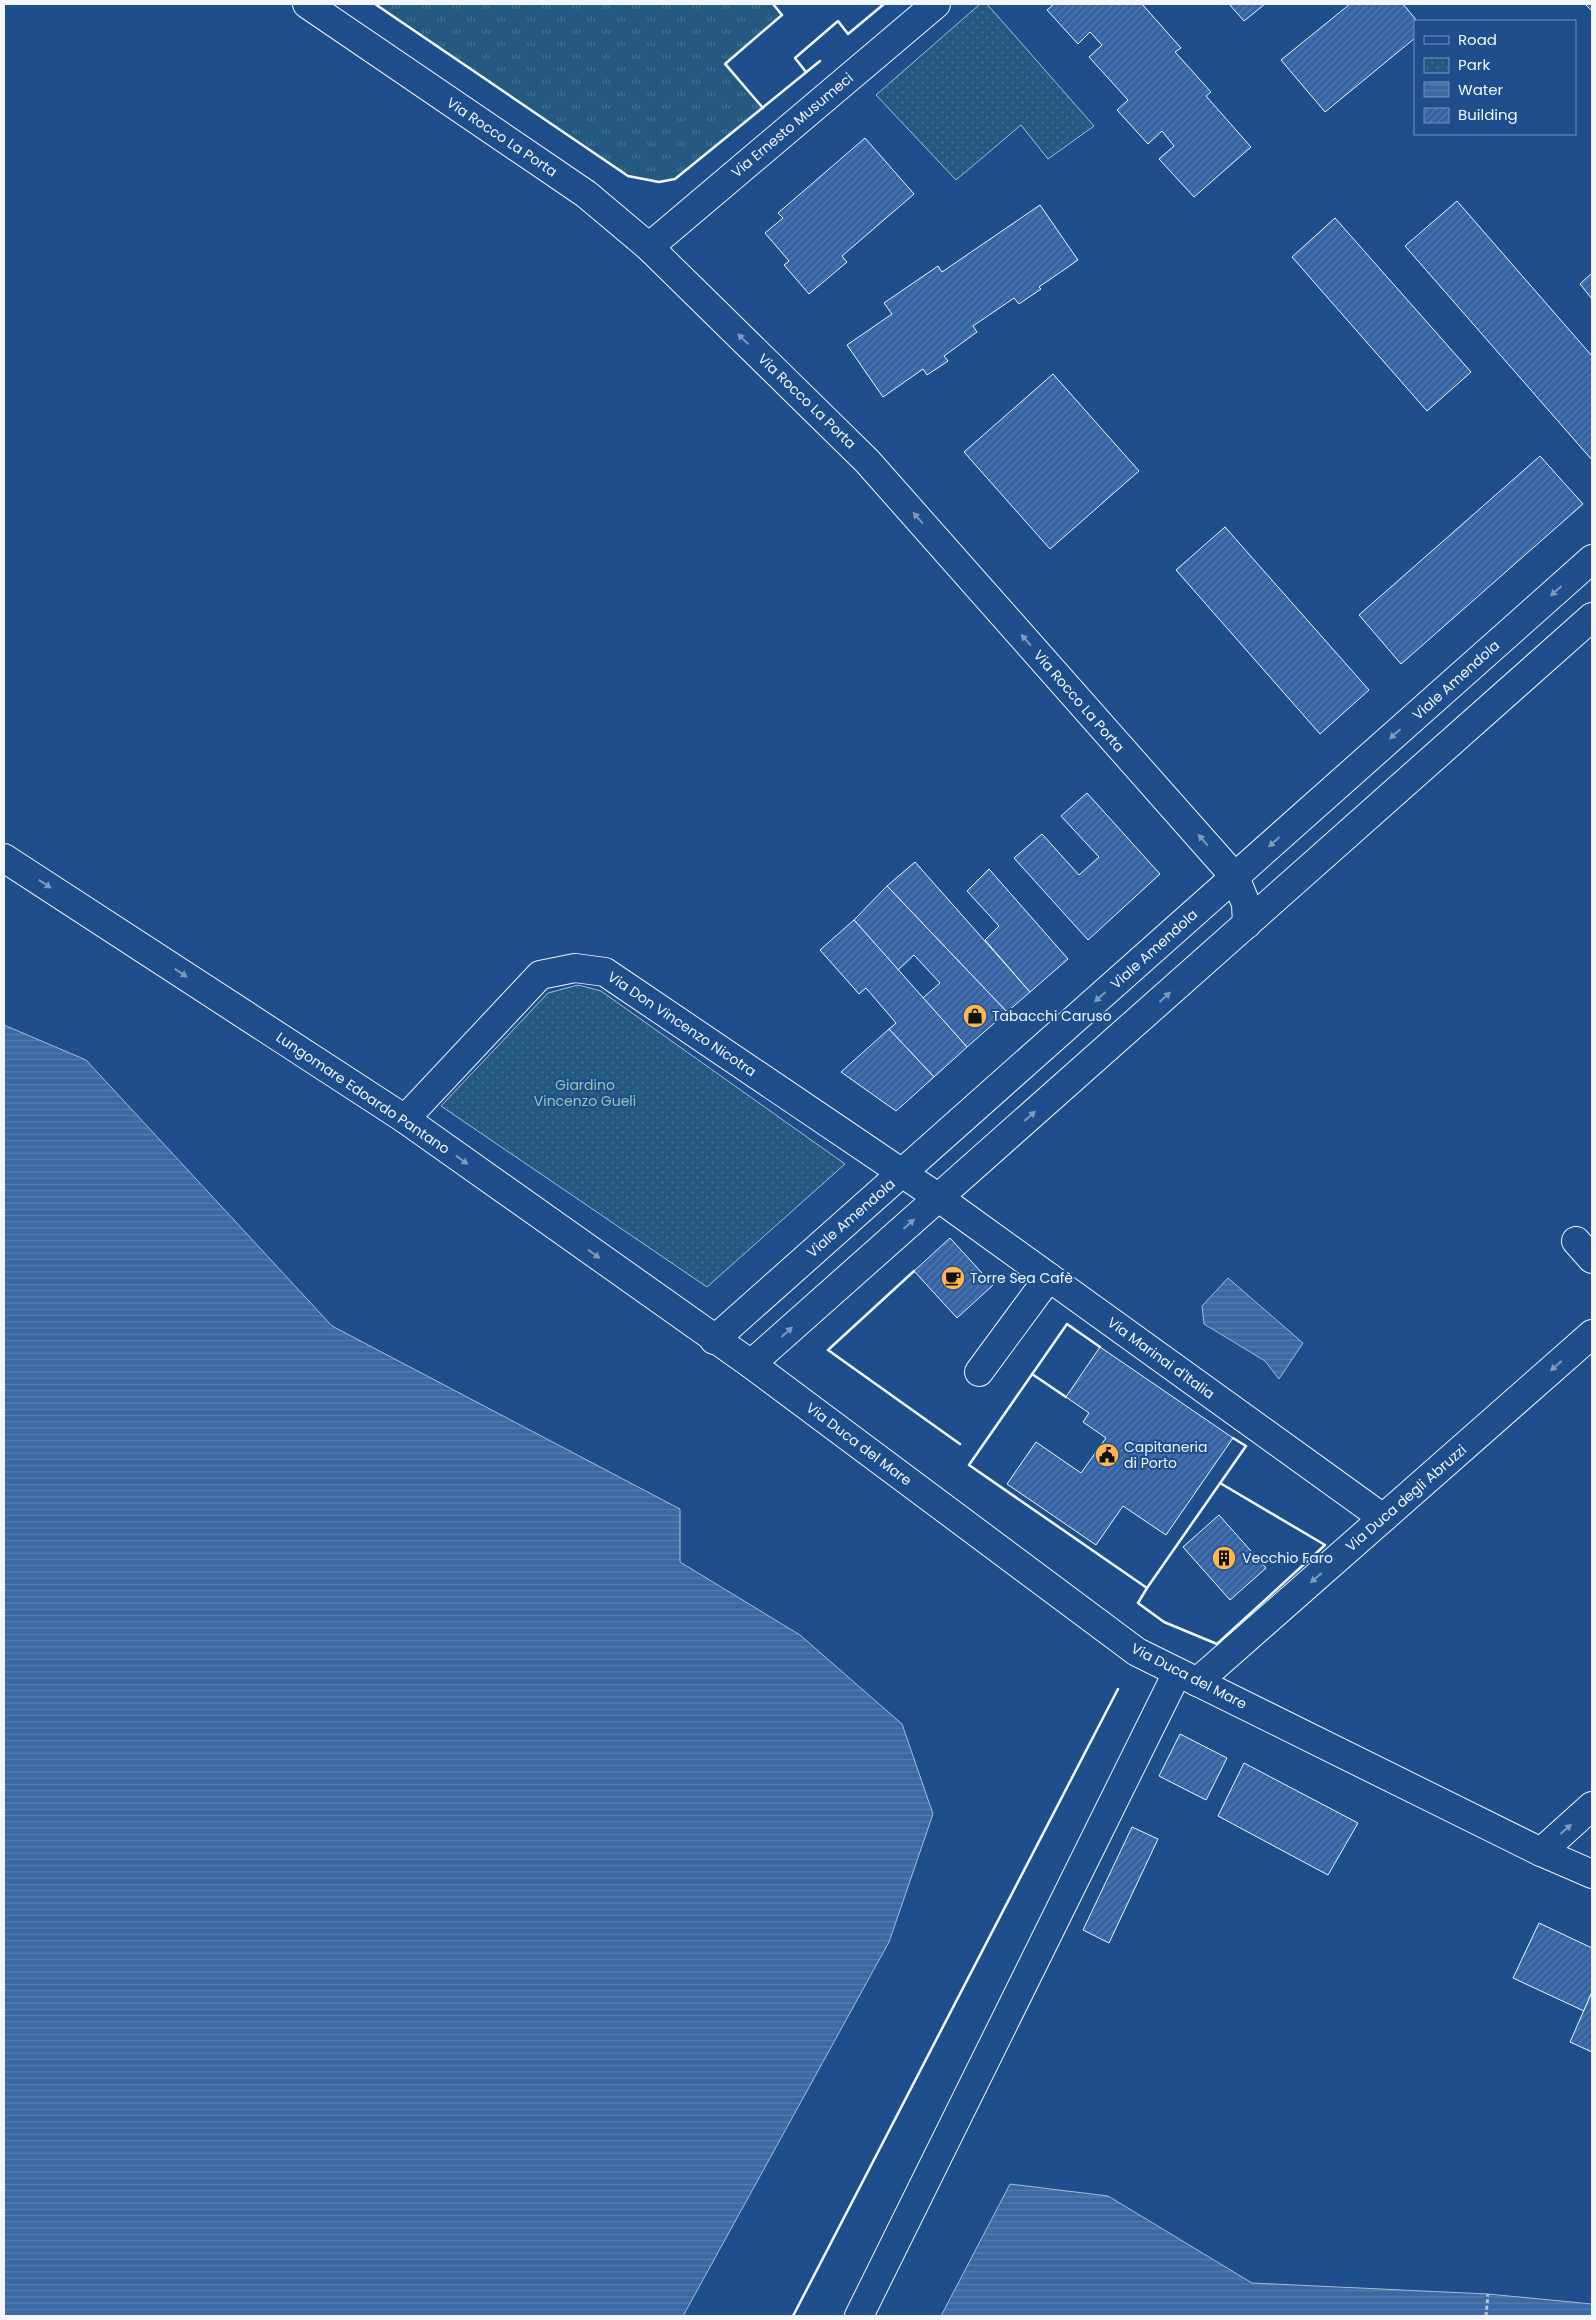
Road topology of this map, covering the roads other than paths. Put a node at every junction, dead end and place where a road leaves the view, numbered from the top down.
1 (307, 4) edge
2 (936, 4) edge
3 (649, 247) junction
4 (1592, 559) edge
5 (1592, 617) edge
6 (4, 858) edge
7 (1235, 877) junction
8 (1247, 924) junction
9 (405, 1119) junction
10 (903, 1173) junction
11 (939, 1198) junction
12 (1049, 1278) junction
13 (1592, 1334) edge
14 (714, 1340) junction
15 (751, 1364) junction
16 (979, 1372) dead end
17 (1383, 1518) junction
18 (1187, 1677) junction
19 (1592, 1806) edge
20 (1540, 1852) junction
21 (1592, 1874) edge
22 (859, 2316) edge

1 - 3 street, Via Rocco La Porta
2 - 3 street, Via Ernesto Musumeci
7 -> 3 street, Via Rocco La Porta
4 -> 7 street, Viale Amendola
5 - 8 street
6 -> 9 street, Lungomare Edoardo Pantano
7 - 8 street, Via Rocco La Porta
7 -> 10 street, Viale Amendola
11 -> 8 street
9 - 10 street, Via Don Vincenzo Nicotra
9 -> 14 street, Lungomare Edoardo Pantano
10 - 11 street, Via Don Vincenzo Nicotra
10 - 14 street, Viale Amendola
11 - 12 street, Via Marinai d'Italia
15 -> 11 street
12 - 16 street
12 - 17 street, Via Marinai d'Italia
13 -> 17 street, Via Duca degli Abruzzi
14 - 15 street, Lungomare Edoardo Pantano
15 - 18 street, Via Duca del Mare
17 -> 18 street, Via Duca degli Abruzzi
18 - 20 street, Via Duca del Mare
18 - 22 street
20 -> 19 street
20 - 21 street, Via Duca del Mare

